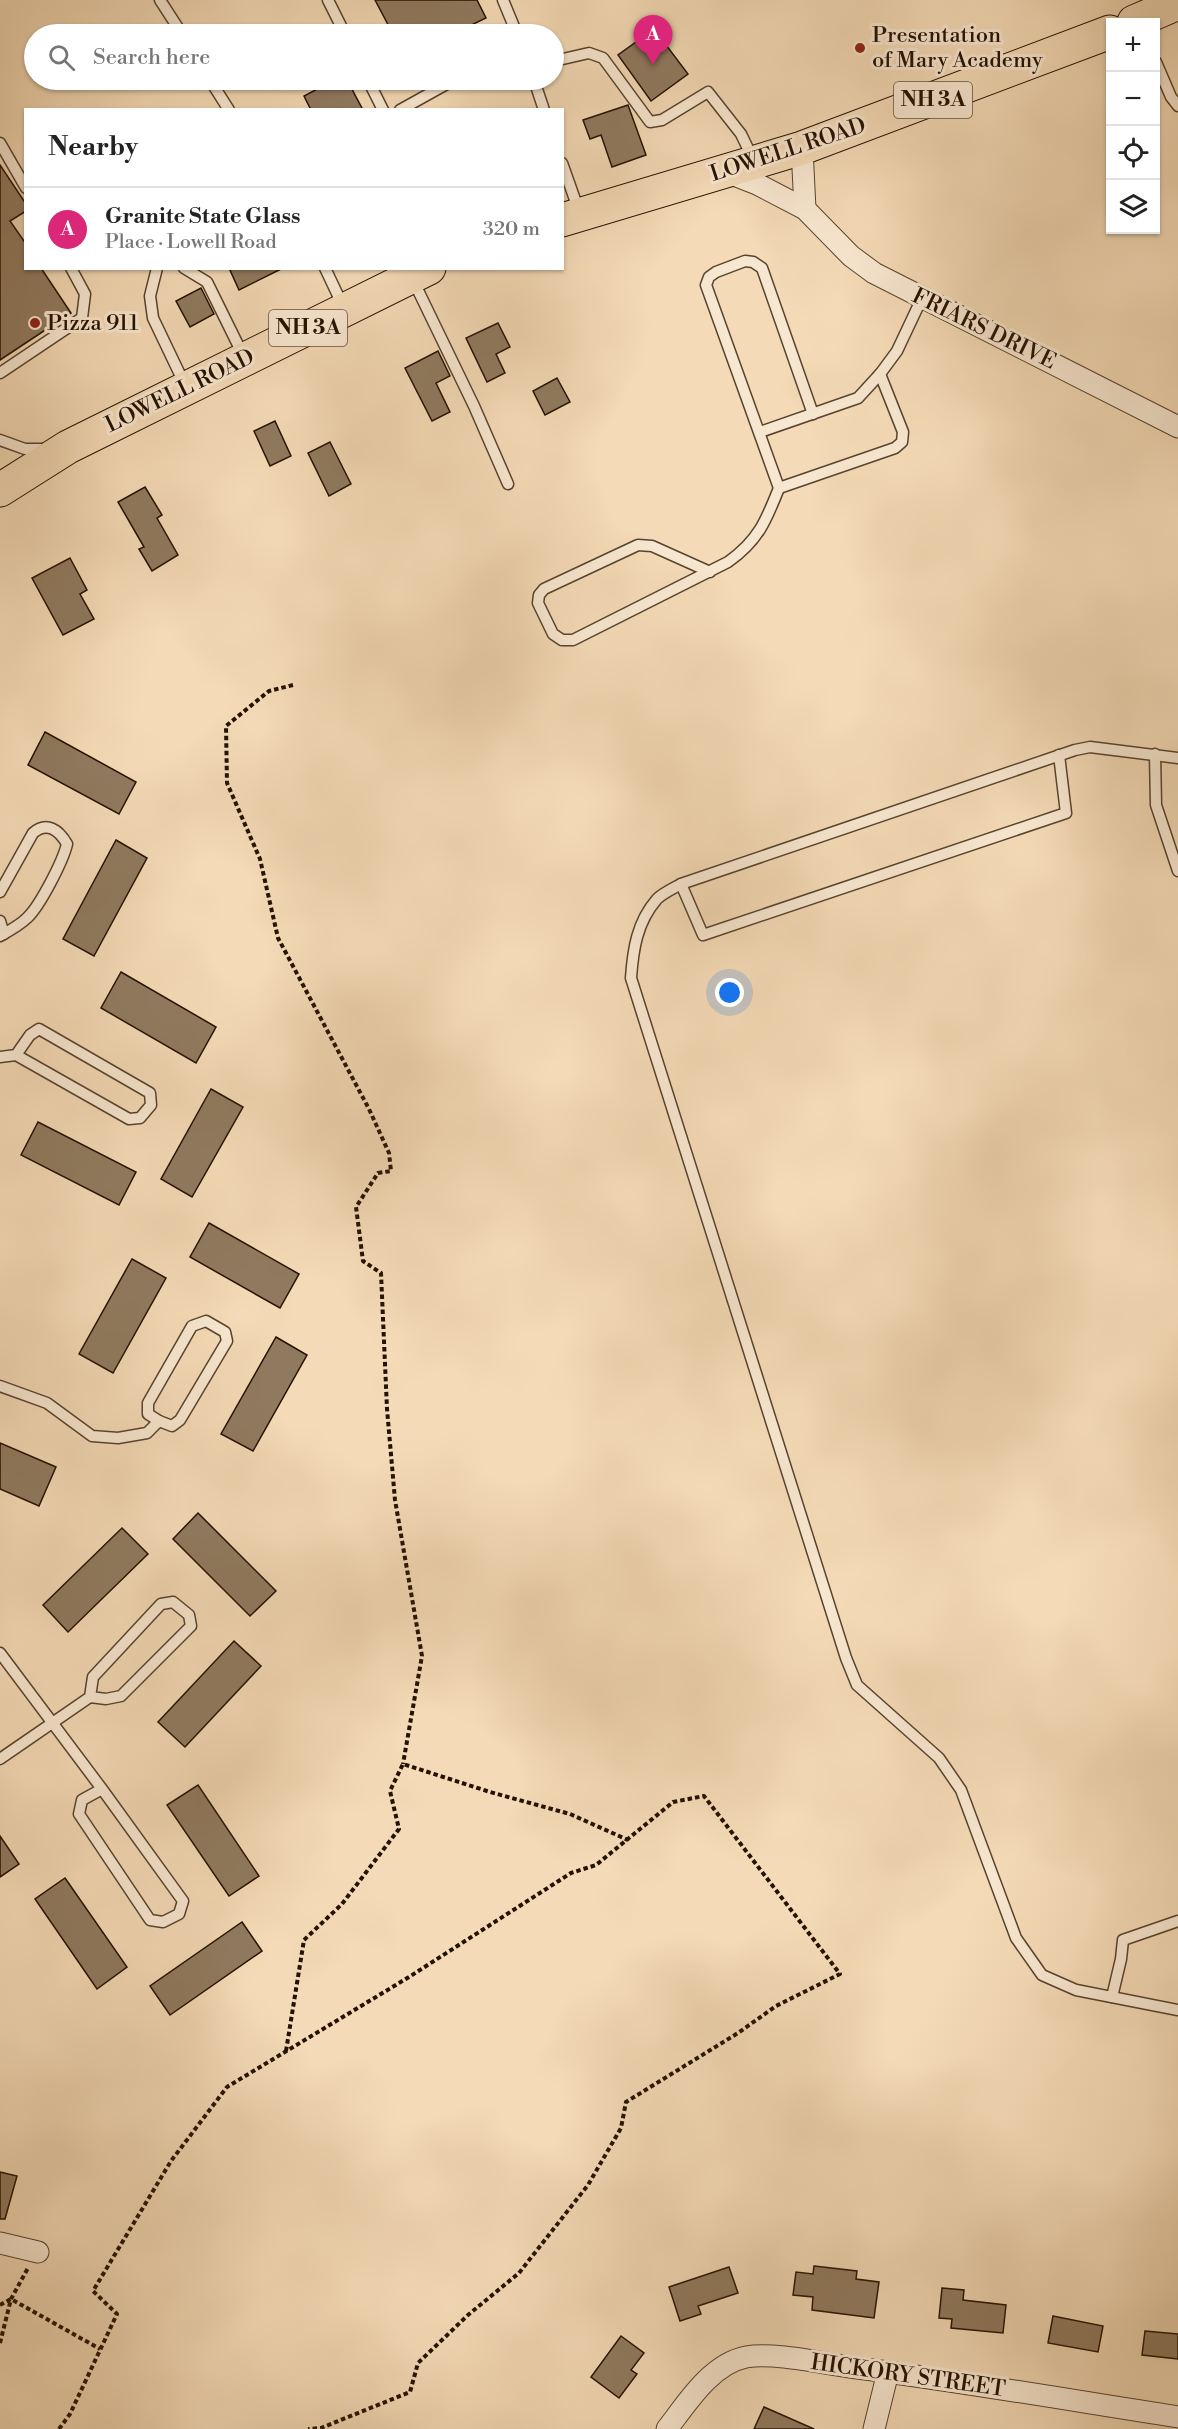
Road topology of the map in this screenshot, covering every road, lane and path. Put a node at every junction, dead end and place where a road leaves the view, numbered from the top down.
1 (159, 0) edge
2 (328, 0) edge
3 (503, 0) edge
4 (1178, 3) edge
5 (1144, 18) edge
6 (175, 24) edge
7 (340, 24) edge
8 (513, 24) edge
9 (1106, 33) edge
10 (564, 58) edge
11 (1160, 72) edge
12 (216, 90) edge
13 (373, 90) edge
14 (436, 90) edge
15 (537, 90) edge
16 (1178, 106) edge
17 (228, 108) edge
18 (382, 108) edge
19 (404, 108) edge
20 (543, 108) edge
21 (0, 143) edge
22 (802, 148) junction
23 (739, 166) junction
24 (564, 175) edge
25 (24, 185) edge
26 (805, 209) junction
27 (571, 218) edge
28 (72, 270) edge
29 (157, 270) edge
30 (187, 270) edge
31 (326, 270) edge
32 (420, 273) edge
33 (921, 298) junction
34 (345, 309) junction
35 (245, 360) junction
36 (0, 373) edge
37 (880, 374) junction
38 (186, 388) junction
39 (813, 414) junction
40 (1178, 427) edge
41 (760, 432) junction
42 (0, 440) edge
43 (68, 447) junction
44 (508, 484) dead end
45 (780, 488) junction
46 (0, 490) edge
47 (710, 572) junction
48 (293, 686) dead end
49 (1155, 754) junction
50 (1059, 755) junction
51 (1178, 758) edge
52 (1178, 871) edge
53 (681, 884) junction
54 (0, 892) edge
55 (0, 921) edge
56 (2, 935) edge
57 (16, 1055) junction
58 (0, 1057) edge
59 (0, 1386) edge
60 (159, 1421) junction
61 (0, 1653) edge
62 (90, 1697) junction
63 (53, 1723) junction
64 (0, 1759) edge
65 (403, 1764) junction
66 (102, 1789) junction
67 (628, 1840) junction
68 (1178, 1922) edge
69 (1112, 1997) junction
70 (1178, 2010) edge
71 (286, 2051) junction
72 (0, 2243) edge
73 (38, 2252) joint
74 (11, 2299) junction
75 (0, 2305) edge
76 (0, 2343) edge
77 (100, 2349) junction
78 (888, 2372) junction
79 (1178, 2417) edge
80 (59, 2429) edge
81 (308, 2429) edge
82 (667, 2429) edge
83 (874, 2429) edge

1 - 6 lane
2 - 7 lane
3 - 8 lane
4 - 5 main road, LOWELL ROAD / NH 3A
9 - 22 main road, LOWELL ROAD / NH 3A
10 - 23 lane
11 - 16 lane
12 - 17 lane
13 - 18 lane
14 - 19 lane
15 - 20 lane
21 - 25 lane
22 - 23 main road, LOWELL ROAD / NH 3A
22 - 26 street
23 - 26 street, FRIARS DRIVE
23 - 27 main road, LOWELL ROAD / NH 3A
24 - 27 lane
26 - 33 street, FRIARS DRIVE
28 - 36 lane
29 - 38 lane
30 - 35 lane
31 - 34 lane
32 - 34 main road, LOWELL ROAD / NH 3A
32 - 44 lane
33 - 37 lane
33 - 40 street, FRIARS DRIVE
34 - 35 main road, LOWELL ROAD / NH 3A
35 - 38 main road, LOWELL ROAD / NH 3A
37 - 39 lane
37 - 45 lane
38 - 43 main road, LOWELL ROAD / NH 3A
39 - 41 lane
39 - 41 lane
41 - 45 lane
42 - 43 lane
43 - 46 main road, LOWELL ROAD / NH 3A
45 - 47 lane
47 - 47 lane
48 - 65 path
49 - 50 lane
49 - 51 lane
49 - 52 lane
50 - 53 lane
50 - 53 lane
53 - 69 lane
54 - 56 lane
55 - 56 lane
57 - 57 lane
57 - 58 lane
59 - 60 lane
60 - 60 lane
61 - 63 lane
62 - 62 lane
62 - 63 lane
63 - 64 lane
63 - 66 lane
65 - 67 path
65 - 71 path
66 - 66 lane
67 - 71 path
67 - 81 path
68 - 69 lane
69 - 70 lane
71 - 77 path
72 - 73 street
73 - 74 path
74 - 75 path
74 - 76 path
74 - 77 path
77 - 80 path
78 - 79 street, HICKORY STREET
78 - 82 street, HICKORY STREET
78 - 83 street

